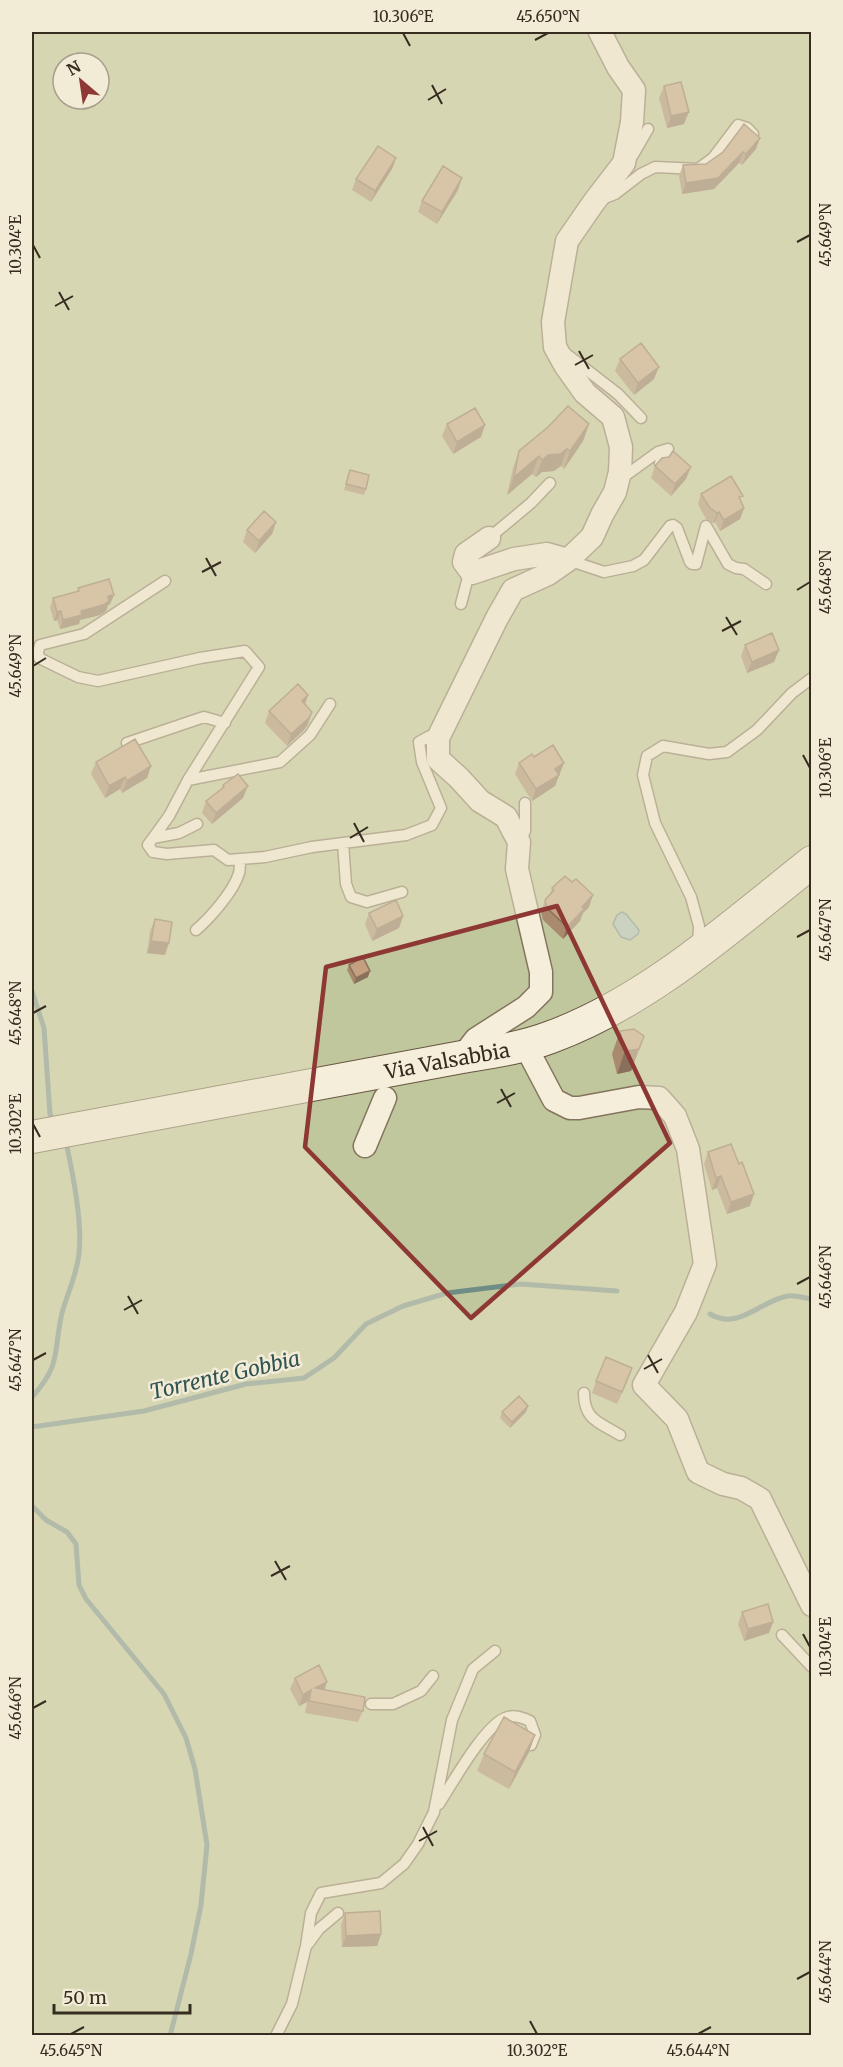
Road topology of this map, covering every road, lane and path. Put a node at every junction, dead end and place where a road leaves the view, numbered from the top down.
1 (600, 32) edge
2 (648, 129) dead end
3 (755, 135) edge
4 (624, 163) junction
5 (594, 202) junction
6 (555, 347) junction
7 (641, 418) dead end
8 (660, 463) edge
9 (618, 482) junction
10 (550, 483) dead end
11 (489, 538) joint
12 (568, 560) junction
13 (472, 573) junction
14 (165, 581) dead end
15 (766, 584) dead end
16 (461, 604) dead end
17 (812, 678) edge
18 (330, 705) dead end
19 (225, 723) junction
20 (438, 738) junction
21 (127, 743) edge
22 (188, 780) junction
23 (525, 803) dead end
24 (197, 824) dead end
25 (153, 838) junction
26 (342, 843) junction
27 (519, 843) junction
28 (240, 859) junction
29 (812, 862) edge
30 (402, 892) dead end
31 (196, 930) dead end
32 (700, 950) junction
33 (525, 1045) junction
34 (462, 1058) junction
35 (385, 1098) dead end
36 (33, 1137) edge
37 (365, 1146) dead end
38 (584, 1393) dead end
39 (620, 1435) dead end
40 (812, 1605) edge
41 (782, 1635) dead end
42 (495, 1651) dead end
43 (812, 1667) edge
44 (434, 1676) dead end
45 (371, 1704) dead end
46 (531, 1745) edge
47 (434, 1812) junction
48 (338, 1913) dead end
49 (306, 1946) junction
50 (276, 2036) edge

1 - 4 street
2 - 4 lane
3 - 5 lane
4 - 5 street
5 - 6 street
6 - 7 lane
6 - 9 street
8 - 9 lane
9 - 12 street
10 - 11 lane
11 - 13 street
12 - 13 street
12 - 15 lane
12 - 20 street
13 - 16 lane
14 - 19 lane
17 - 32 lane
18 - 22 lane
19 - 21 lane
19 - 22 lane
20 - 26 lane
20 - 27 street
22 - 25 lane
23 - 27 lane
24 - 25 lane
25 - 28 lane
26 - 28 lane
26 - 30 lane
27 - 34 street
28 - 31 lane
29 - 32 main road, Via Valsabbia
32 - 33 main road, Via Valsabbia
33 - 34 main road, Via Valsabbia
33 - 40 street
34 - 36 main road, Via Valsabbia
35 - 37 street
38 - 39 lane
41 - 43 lane
42 - 47 lane
44 - 45 lane
46 - 47 lane
47 - 49 lane
48 - 49 lane
49 - 50 lane

